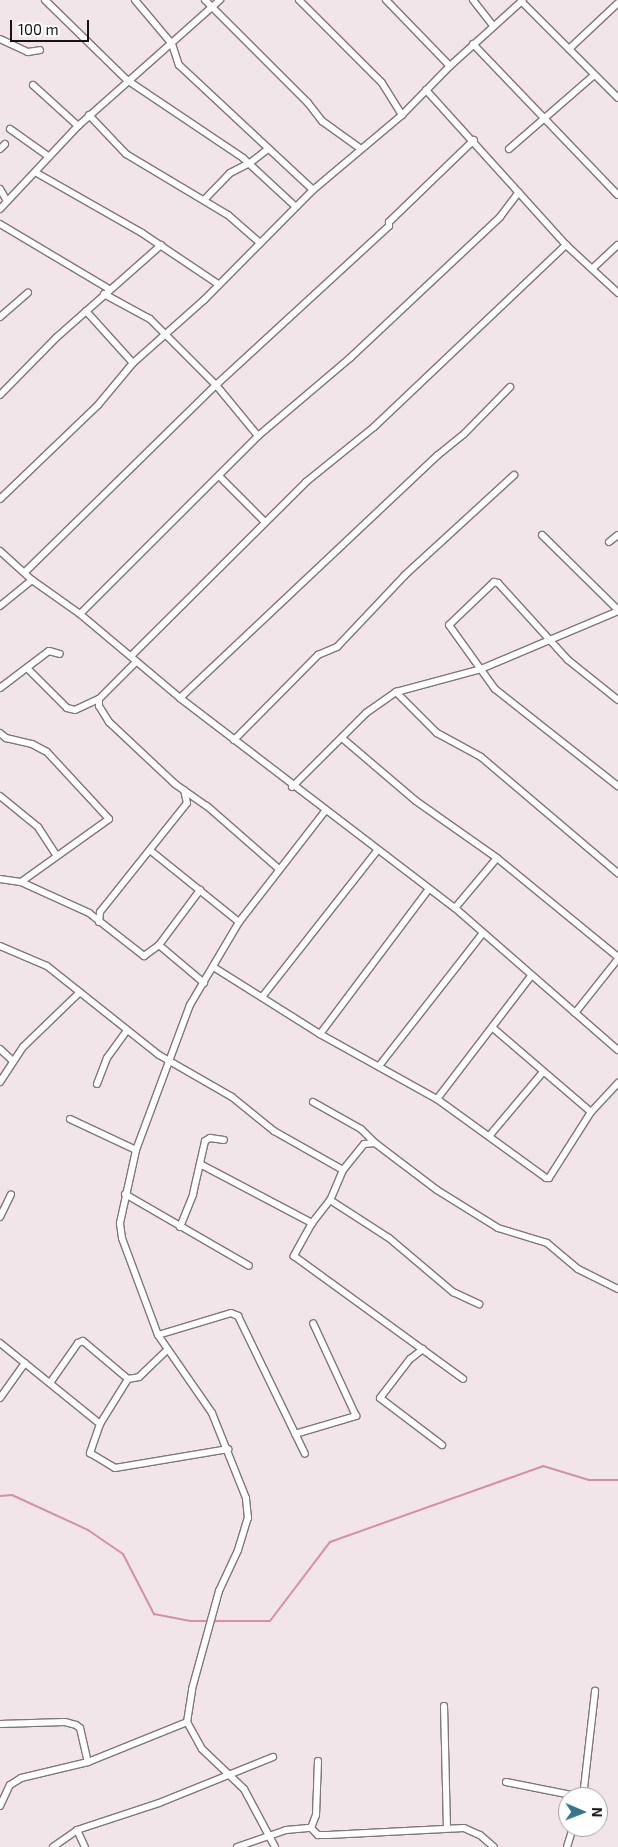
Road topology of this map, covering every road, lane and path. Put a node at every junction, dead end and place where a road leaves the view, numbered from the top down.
1 (45, 0) edge
2 (136, 0) edge
3 (205, 0) edge
4 (220, 0) edge
5 (299, 0) edge
6 (386, 0) edge
7 (473, 0) edge
8 (522, 1) edge
9 (618, 3) edge
10 (211, 8) junction
11 (493, 26) junction
12 (0, 39) edge
13 (172, 44) junction
14 (474, 44) junction
15 (569, 49) junction
16 (40, 50) dead end
17 (450, 66) junction
18 (593, 76) junction
19 (127, 80) junction
20 (34, 85) dead end
21 (426, 90) junction
22 (617, 94) edge
23 (402, 115) junction
24 (89, 116) junction
25 (546, 118) junction
26 (78, 126) junction
27 (10, 129) dead end
28 (474, 140) junction
29 (268, 149) junction
30 (361, 149) junction
31 (509, 149) dead end
32 (48, 156) junction
33 (250, 163) junction
34 (35, 172) junction
35 (0, 189) edge
36 (313, 190) junction
37 (519, 192) junction
38 (618, 195) edge
39 (204, 200) junction
40 (7, 201) junction
41 (296, 206) junction
42 (0, 209) edge
43 (0, 224) edge
44 (260, 243) junction
45 (161, 245) junction
46 (566, 245) junction
47 (618, 245) edge
48 (593, 268) junction
49 (218, 284) junction
50 (106, 292) junction
51 (28, 293) dead end
52 (618, 293) edge
53 (86, 311) junction
54 (0, 317) edge
55 (166, 334) junction
56 (133, 363) junction
57 (216, 386) junction
58 (510, 386) dead end
59 (0, 395) edge
60 (258, 436) junction
61 (514, 475) dead end
62 (219, 476) junction
63 (0, 499) edge
64 (265, 522) junction
65 (542, 535) dead end
66 (618, 535) edge
67 (609, 542) dead end
68 (0, 551) edge
69 (25, 572) junction
70 (32, 580) junction
71 (0, 606) edge
72 (618, 611) edge
73 (80, 614) junction
74 (548, 639) junction
75 (60, 654) dead end
76 (131, 656) junction
77 (136, 662) junction
78 (28, 669) junction
79 (481, 669) junction
80 (0, 688) edge
81 (396, 692) junction
82 (180, 698) junction
83 (99, 699) junction
84 (618, 700) edge
85 (0, 733) edge
86 (342, 738) junction
87 (234, 740) junction
88 (618, 786) edge
89 (292, 787) junction
90 (184, 790) junction
91 (0, 796) edge
92 (197, 799) junction
93 (187, 803) junction
94 (325, 811) junction
95 (151, 851) junction
96 (376, 852) junction
97 (56, 855) junction
98 (497, 858) junction
99 (279, 869) junction
100 (618, 873) edge
101 (1, 880) edge
102 (21, 882) junction
103 (200, 890) junction
104 (429, 890) junction
105 (455, 908) junction
106 (100, 912) junction
107 (89, 913) junction
108 (99, 922) junction
109 (240, 922) junction
110 (483, 933) junction
111 (159, 945) junction
112 (0, 946) edge
113 (618, 958) edge
114 (215, 968) junction
115 (531, 976) junction
116 (204, 983) junction
117 (80, 992) junction
118 (262, 997) junction
119 (574, 1013) junction
120 (492, 1028) junction
121 (126, 1032) junction
122 (320, 1034) junction
123 (0, 1049) edge
124 (618, 1050) edge
125 (160, 1056) junction
126 (12, 1060) junction
127 (169, 1060) junction
128 (378, 1066) junction
129 (166, 1067) junction
130 (543, 1072) junction
131 (0, 1082) edge
132 (618, 1083) edge
133 (97, 1084) dead end
134 (437, 1099) junction
135 (313, 1102) dead end
136 (591, 1112) junction
137 (70, 1119) dead end
138 (490, 1135) junction
139 (224, 1140) dead end
140 (375, 1144) junction
141 (136, 1150) junction
142 (200, 1164) junction
143 (343, 1170) junction
144 (11, 1194) dead end
145 (125, 1194) junction
146 (330, 1200) junction
147 (0, 1217) edge
148 (312, 1224) junction
149 (180, 1227) junction
150 (249, 1266) dead end
151 (618, 1289) edge
152 (479, 1304) dead end
153 (313, 1323) dead end
154 (158, 1335) junction
155 (0, 1342) edge
156 (423, 1349) junction
157 (166, 1351) junction
158 (25, 1363) junction
159 (128, 1379) junction
160 (463, 1379) dead end
161 (50, 1383) junction
162 (0, 1398) edge
163 (100, 1424) junction
164 (295, 1434) junction
165 (442, 1446) dead end
166 (228, 1449) junction
167 (305, 1454) dead end
168 (595, 1691) dead end
169 (444, 1706) dead end
170 (187, 1722) junction
171 (0, 1724) edge
172 (272, 1757) dead end
173 (318, 1761) dead end
174 (88, 1762) junction
175 (231, 1775) junction
176 (506, 1782) dead end
177 (584, 1787) edge
178 (558, 1792) edge
179 (0, 1806) edge
180 (311, 1828) junction
181 (447, 1828) junction
182 (77, 1830) junction
183 (269, 1835) junction
184 (53, 1847) edge
185 (85, 1847) edge
186 (237, 1847) edge
187 (274, 1847) edge
188 (494, 1847) edge

1 - 19 street
2 - 13 street
3 - 10 street
4 - 10 street
5 - 23 street
6 - 17 street
7 - 11 street
8 - 11 street
8 - 15 street
9 - 15 street
10 - 13 street
10 - 30 street
11 - 14 street
12 - 16 street
13 - 19 street
13 - 29 street
14 - 17 street
14 - 25 street
15 - 18 street
17 - 21 street
18 - 22 street
18 - 25 street
19 - 24 street
19 - 33 street
20 - 26 street
21 - 23 street
21 - 28 street
23 - 30 street
24 - 26 street
24 - 39 street
25 - 31 street
25 - 38 street
26 - 32 street
27 - 32 street
28 - 37 street
28 - 57 street
29 - 33 street
29 - 36 street
30 - 36 street
32 - 34 street
33 - 39 street
33 - 41 street
34 - 40 street
34 - 45 street
35 - 40 street
36 - 41 street
37 - 46 street
37 - 60 street
39 - 44 street
40 - 42 street
41 - 44 street
43 - 50 street
44 - 49 street
45 - 49 street
45 - 50 street
46 - 48 street
46 - 64 street
47 - 48 street
48 - 52 street
49 - 55 street
50 - 53 street
50 - 55 street
51 - 54 street
53 - 56 street
53 - 59 street
55 - 56 street
55 - 57 street
56 - 63 street
57 - 60 street
57 - 69 street
58 - 82 street
60 - 62 street
61 - 87 street
62 - 64 street
62 - 73 street
64 - 76 street
65 - 72 street
66 - 67 street
68 - 69 street
69 - 70 street
70 - 71 street
70 - 73 street
72 - 74 street
73 - 76 street
74 - 79 street
74 - 79 street
74 - 84 street
75 - 78 street
76 - 77 street
77 - 82 street
77 - 83 street
78 - 80 street
78 - 83 street
79 - 81 street
79 - 88 street
81 - 86 street
81 - 100 street
82 - 87 street
83 - 90 street
85 - 97 street
86 - 89 street
86 - 98 street
87 - 89 street
89 - 94 street
90 - 92 street
90 - 93 street
91 - 97 street
92 - 93 street
92 - 99 street
93 - 95 street
94 - 96 street
94 - 99 street
95 - 103 street
95 - 106 street
96 - 104 street
96 - 118 street
97 - 102 street
98 - 105 street
98 - 113 street
99 - 109 street
101 - 102 street
102 - 107 street
103 - 109 street
103 - 111 street
104 - 105 street
104 - 122 street
105 - 110 street
106 - 107 street
106 - 108 street
107 - 108 street
108 - 111 street
109 - 114 street
110 - 115 street
110 - 128 street
111 - 116 street
112 - 117 street
113 - 119 street
114 - 116 street
114 - 118 street
115 - 119 street
115 - 120 street
116 - 127 street
117 - 121 street
117 - 126 street
118 - 122 street
119 - 124 street
120 - 130 street
120 - 134 street
121 - 125 street
121 - 133 street
122 - 128 street
123 - 126 street
125 - 127 street
125 - 129 street
126 - 131 street
127 - 129 street
127 - 143 street
128 - 134 street
129 - 141 street
130 - 136 street
130 - 138 street
132 - 136 street
134 - 138 street
135 - 140 street
136 - 138 street
137 - 141 street
139 - 142 street
140 - 143 street
140 - 151 street
141 - 145 street
142 - 148 street
142 - 149 street
143 - 146 street
144 - 147 street
145 - 149 street
145 - 154 street
146 - 148 street
146 - 152 street
148 - 156 street
149 - 150 street
153 - 164 street
154 - 157 street
154 - 164 street
155 - 158 street
156 - 160 street
156 - 165 street
157 - 159 street
157 - 166 street
158 - 161 street
158 - 162 street
159 - 161 street
159 - 163 street
161 - 163 street
163 - 166 street
164 - 167 street
166 - 170 street
168 - 177 street
169 - 181 street
170 - 174 street
170 - 175 street
171 - 174 street
172 - 175 street
173 - 180 street
174 - 179 street
175 - 182 street
175 - 183 street
176 - 178 street
180 - 181 street
180 - 183 street
181 - 188 street
182 - 184 street
182 - 185 street
183 - 186 street
183 - 187 street

